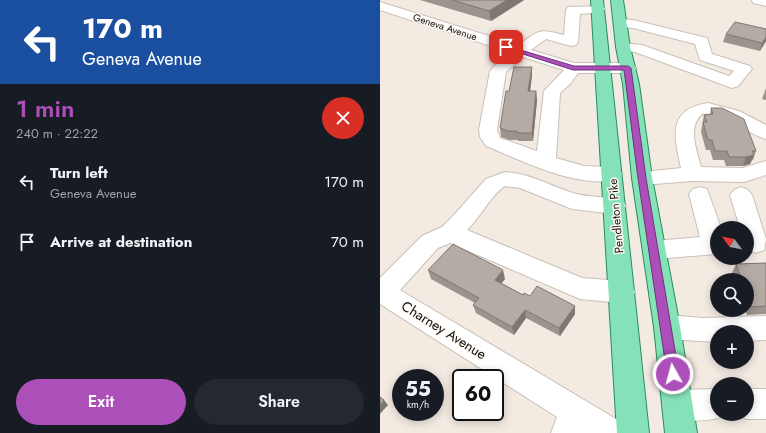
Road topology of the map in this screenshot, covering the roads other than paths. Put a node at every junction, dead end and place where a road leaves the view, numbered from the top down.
1 (617, 0) edge
2 (758, 0) edge
3 (766, 2) edge
4 (598, 5) edge
5 (380, 6) edge
6 (621, 23) junction
7 (623, 47) junction
8 (520, 51) junction
9 (573, 68) junction
10 (628, 68) junction
11 (602, 69) junction
12 (766, 133) edge
13 (546, 162) junction
14 (766, 168) edge
15 (612, 174) junction
16 (642, 178) junction
17 (696, 184) junction
18 (741, 195) dead end
19 (615, 206) junction
20 (710, 229) edge
21 (450, 233) junction
22 (756, 244) edge
23 (710, 245) edge
24 (655, 250) junction
25 (381, 292) edge
26 (622, 292) junction
27 (667, 328) junction
28 (766, 328) edge
29 (754, 404) edge
30 (766, 404) edge
31 (710, 407) edge
32 (679, 419) edge
33 (571, 422) edge
34 (610, 433) edge
35 (633, 433) edge

1 - 6 main road
2 - 3 street
4 - 8 street
4 - 11 main road, Pendleton Pike
5 - 8 street, Geneva Avenue
6 - 7 main road
6 - 7 street
7 - 10 main road
8 - 9 street, Geneva Avenue
8 - 13 street
9 - 11 street, Geneva Avenue
9 - 13 street
10 - 11 street, Geneva Avenue
10 - 16 main road
11 - 15 main road, Pendleton Pike
12 - 17 street
13 - 15 street
14 - 17 street
15 - 19 main road, Pendleton Pike
16 - 17 street
16 - 24 main road
17 - 20 street
18 - 22 street
19 - 21 street
19 - 26 main road, Pendleton Pike
21 - 25 street
21 - 26 street
23 - 24 street
24 - 27 main road
25 - 33 street, Charney Avenue
26 - 35 main road, Pendleton Pike
27 - 28 street
27 - 32 main road
29 - 30 street
31 - 32 street
33 - 34 street, Charney Avenue

